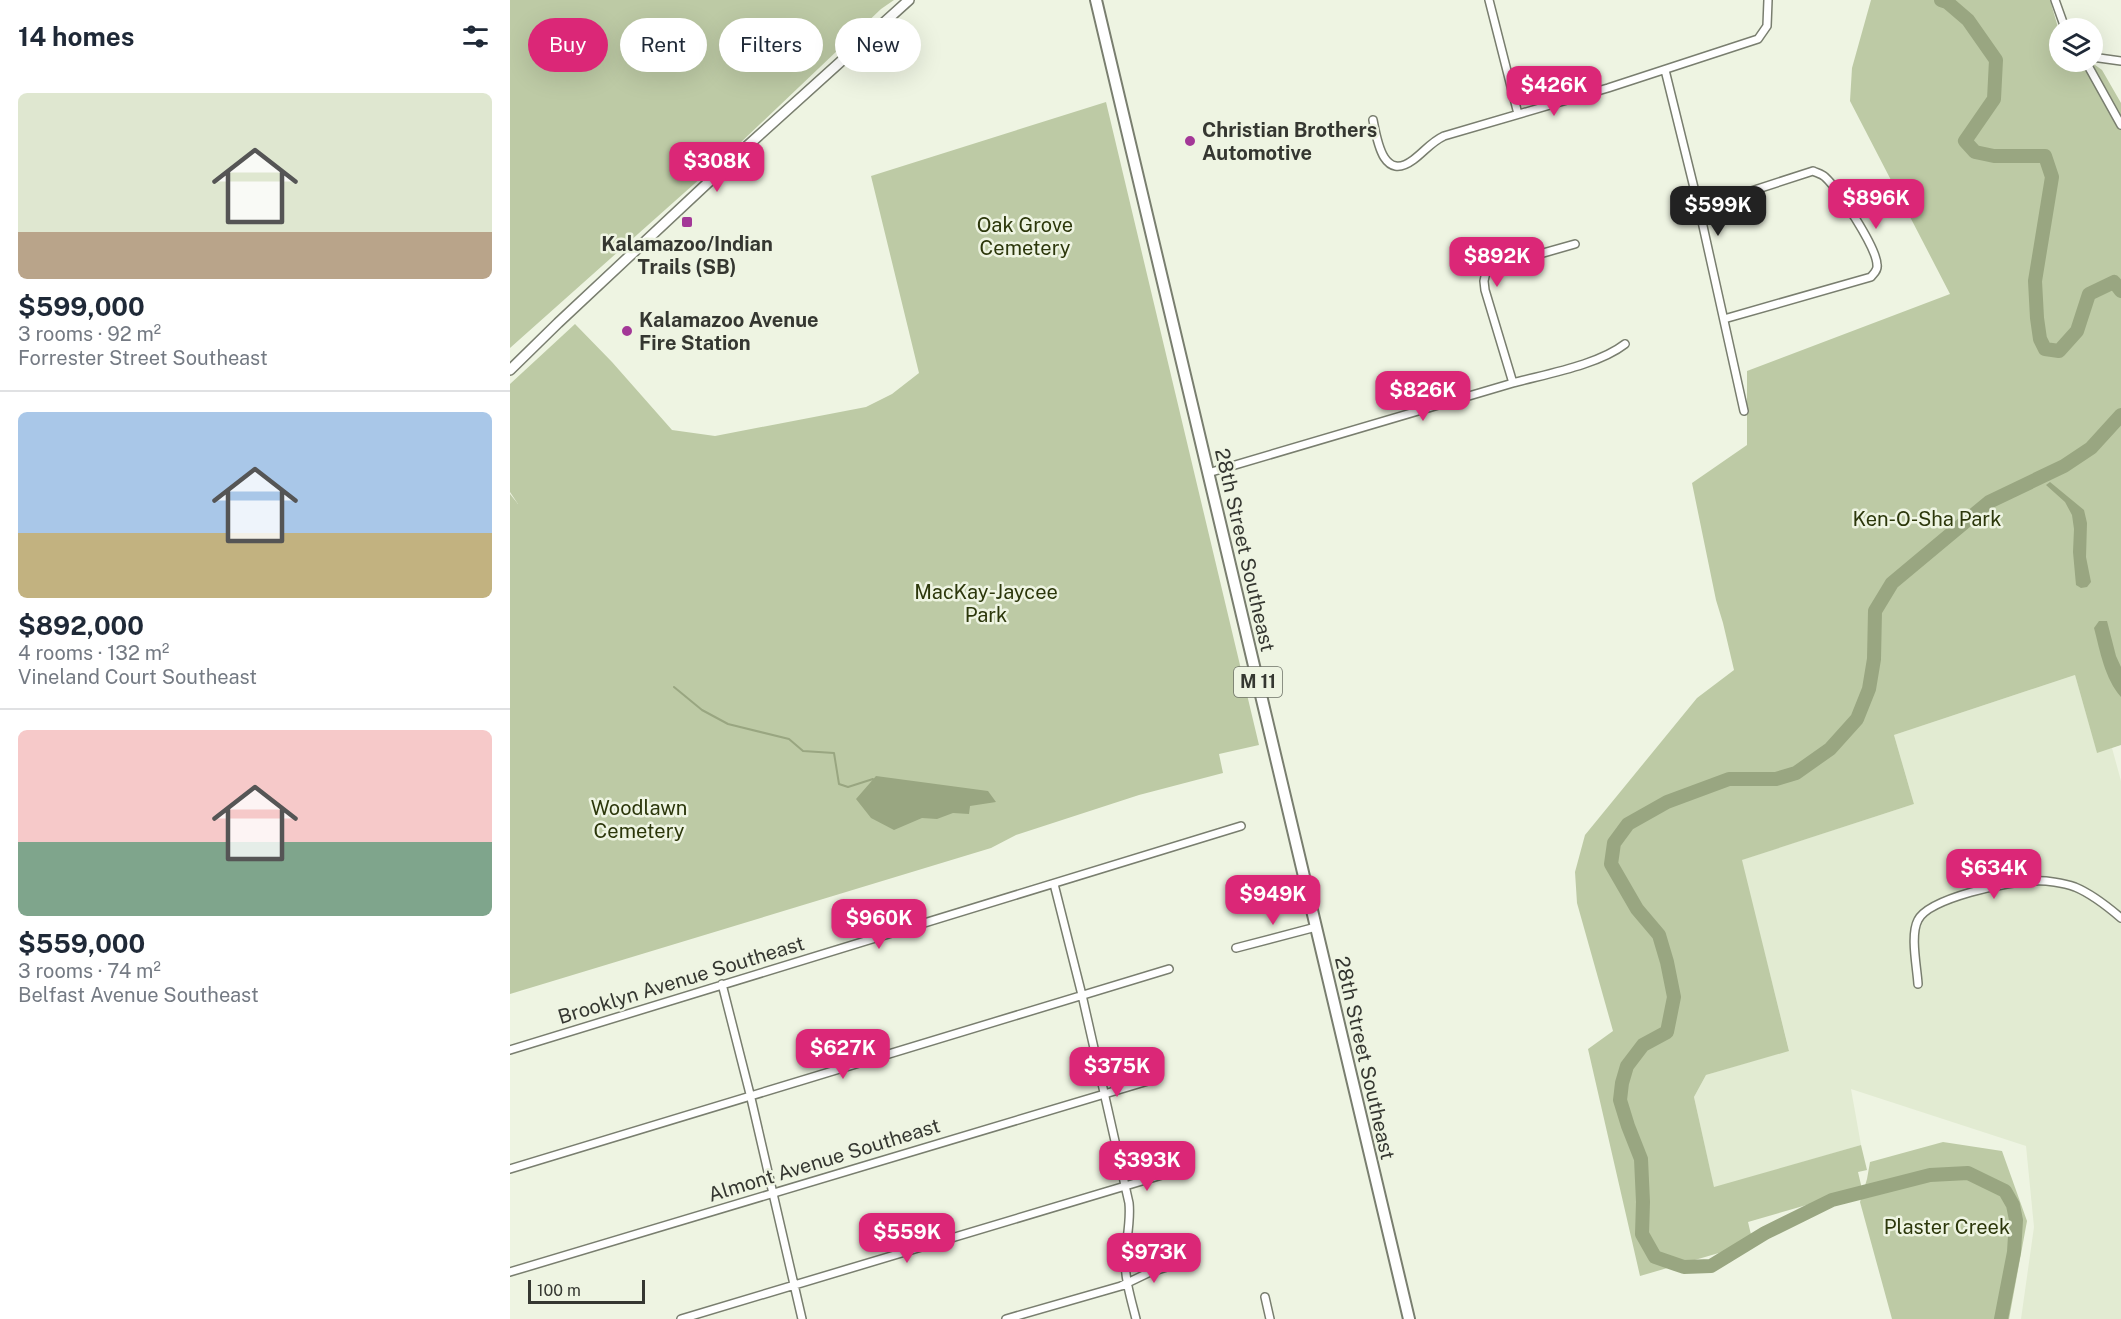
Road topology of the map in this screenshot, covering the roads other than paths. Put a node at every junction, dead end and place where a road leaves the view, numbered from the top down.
1 (909, 0) edge
2 (1096, 0) edge
3 (1489, 0) edge
4 (1768, 0) edge
5 (2055, 0) edge
6 (2061, 18) edge
7 (2103, 59) edge
8 (2121, 61) edge
9 (1665, 70) junction
10 (2091, 72) edge
11 (1518, 114) junction
12 (1373, 120) dead end
13 (2121, 125) edge
14 (1699, 208) junction
15 (1575, 244) dead end
16 (1724, 319) junction
17 (1625, 344) dead end
18 (510, 370) edge
19 (1513, 383) junction
20 (1744, 411) dead end
21 (1208, 473) junction
22 (1241, 825) dead end
23 (1054, 884) junction
24 (2121, 918) edge
25 (1316, 927) junction
26 (1236, 948) dead end
27 (1169, 969) dead end
28 (722, 984) junction
29 (1918, 984) dead end
30 (1082, 995) junction
31 (510, 1050) edge
32 (1148, 1081) dead end
33 (1104, 1093) junction
34 (750, 1094) junction
35 (510, 1169) edge
36 (1162, 1175) dead end
37 (1125, 1185) junction
38 (772, 1193) junction
39 (1173, 1265) dead end
40 (510, 1272) edge
41 (1127, 1282) junction
42 (794, 1285) junction
43 (1265, 1297) dead end
44 (1018, 1317) edge
45 (681, 1319) edge
46 (802, 1319) edge
47 (1006, 1319) edge
48 (1136, 1319) edge
49 (1270, 1319) edge
50 (1409, 1319) edge

1 - 18 main road
2 - 21 main road, 28th Street Southeast / M 11
3 - 11 street
4 - 9 street
5 - 6 street
7 - 8 street
9 - 11 street
9 - 14 street
10 - 13 street
11 - 12 street
14 - 16 street
14 - 16 street
15 - 19 street
16 - 20 street
17 - 19 street
19 - 21 street
21 - 25 main road, 28th Street Southeast / M 11
22 - 23 street, Brooklyn Avenue Southeast
23 - 28 street, Brooklyn Avenue Southeast
23 - 30 street
24 - 29 street
25 - 26 street
25 - 50 main road, 28th Street Southeast / M 11
27 - 30 street
28 - 31 street, Brooklyn Avenue Southeast
28 - 34 street
30 - 33 street
30 - 34 street
32 - 33 street, Almont Avenue Southeast
33 - 37 street
33 - 38 street, Almont Avenue Southeast
34 - 35 street
34 - 38 street
36 - 37 street
37 - 41 street
37 - 42 street
38 - 40 street, Almont Avenue Southeast
38 - 42 street
39 - 41 street
41 - 44 street
41 - 48 street
42 - 45 street
42 - 46 street
43 - 49 street
44 - 47 street

